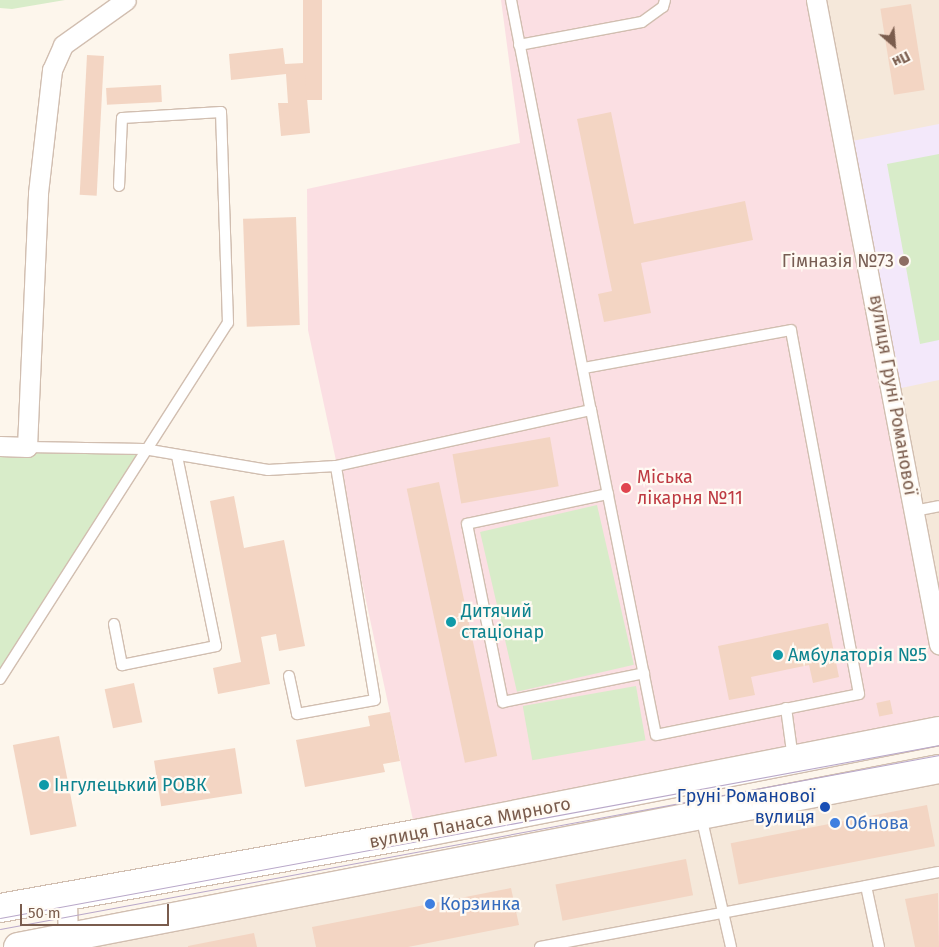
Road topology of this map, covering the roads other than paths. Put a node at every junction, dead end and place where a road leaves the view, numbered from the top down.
1 (126, 0) edge
2 (511, 0) edge
3 (665, 0) edge
4 (816, 0) edge
5 (520, 45) junction
6 (119, 186) dead end
7 (583, 368) junction
8 (591, 410) junction
9 (0, 446) edge
10 (27, 447) junction
11 (144, 449) junction
12 (177, 456) junction
13 (336, 466) junction
14 (608, 494) junction
15 (939, 506) edge
16 (914, 511) junction
17 (114, 624) dead end
18 (939, 644) edge
19 (644, 673) junction
20 (289, 676) dead end
21 (0, 679) edge
22 (786, 708) junction
23 (939, 731) edge
24 (794, 762) junction
25 (939, 769) edge
26 (700, 813) junction
27 (939, 872) edge
28 (866, 886) junction
29 (67, 897) junction
30 (0, 908) edge
31 (723, 913) junction
32 (599, 936) junction
33 (68, 942) edge
34 (18, 947) edge
35 (540, 947) edge
36 (601, 947) edge
37 (731, 947) edge
38 (879, 947) edge

1 - 10 street
2 - 5 lane
3 - 5 lane
4 - 16 street, вулиця Груні Романової
5 - 7 lane
6 - 11 lane
7 - 8 lane
7 - 22 lane
8 - 13 lane
8 - 14 lane
9 - 10 street
10 - 11 lane
11 - 12 lane
11 - 21 lane
12 - 13 lane
12 - 17 lane
13 - 20 lane
14 - 19 lane
14 - 19 lane
15 - 16 lane
16 - 18 street, вулиця Груні Романової
19 - 22 lane
22 - 24 lane
23 - 24 main road, вулиця Панаса Мирного
24 - 29 main road, вулиця Панаса Мирного
25 - 26 main road, вулиця Панаса Мирного
26 - 31 lane
26 - 33 main road, вулиця Панаса Мирного
27 - 28 lane
28 - 31 lane
28 - 38 lane
29 - 30 main road, вулиця Панаса Мирного
29 - 33 street
31 - 32 lane
31 - 37 lane
32 - 35 lane
32 - 36 lane
33 - 34 main road, вулиця Панаса Мирного

